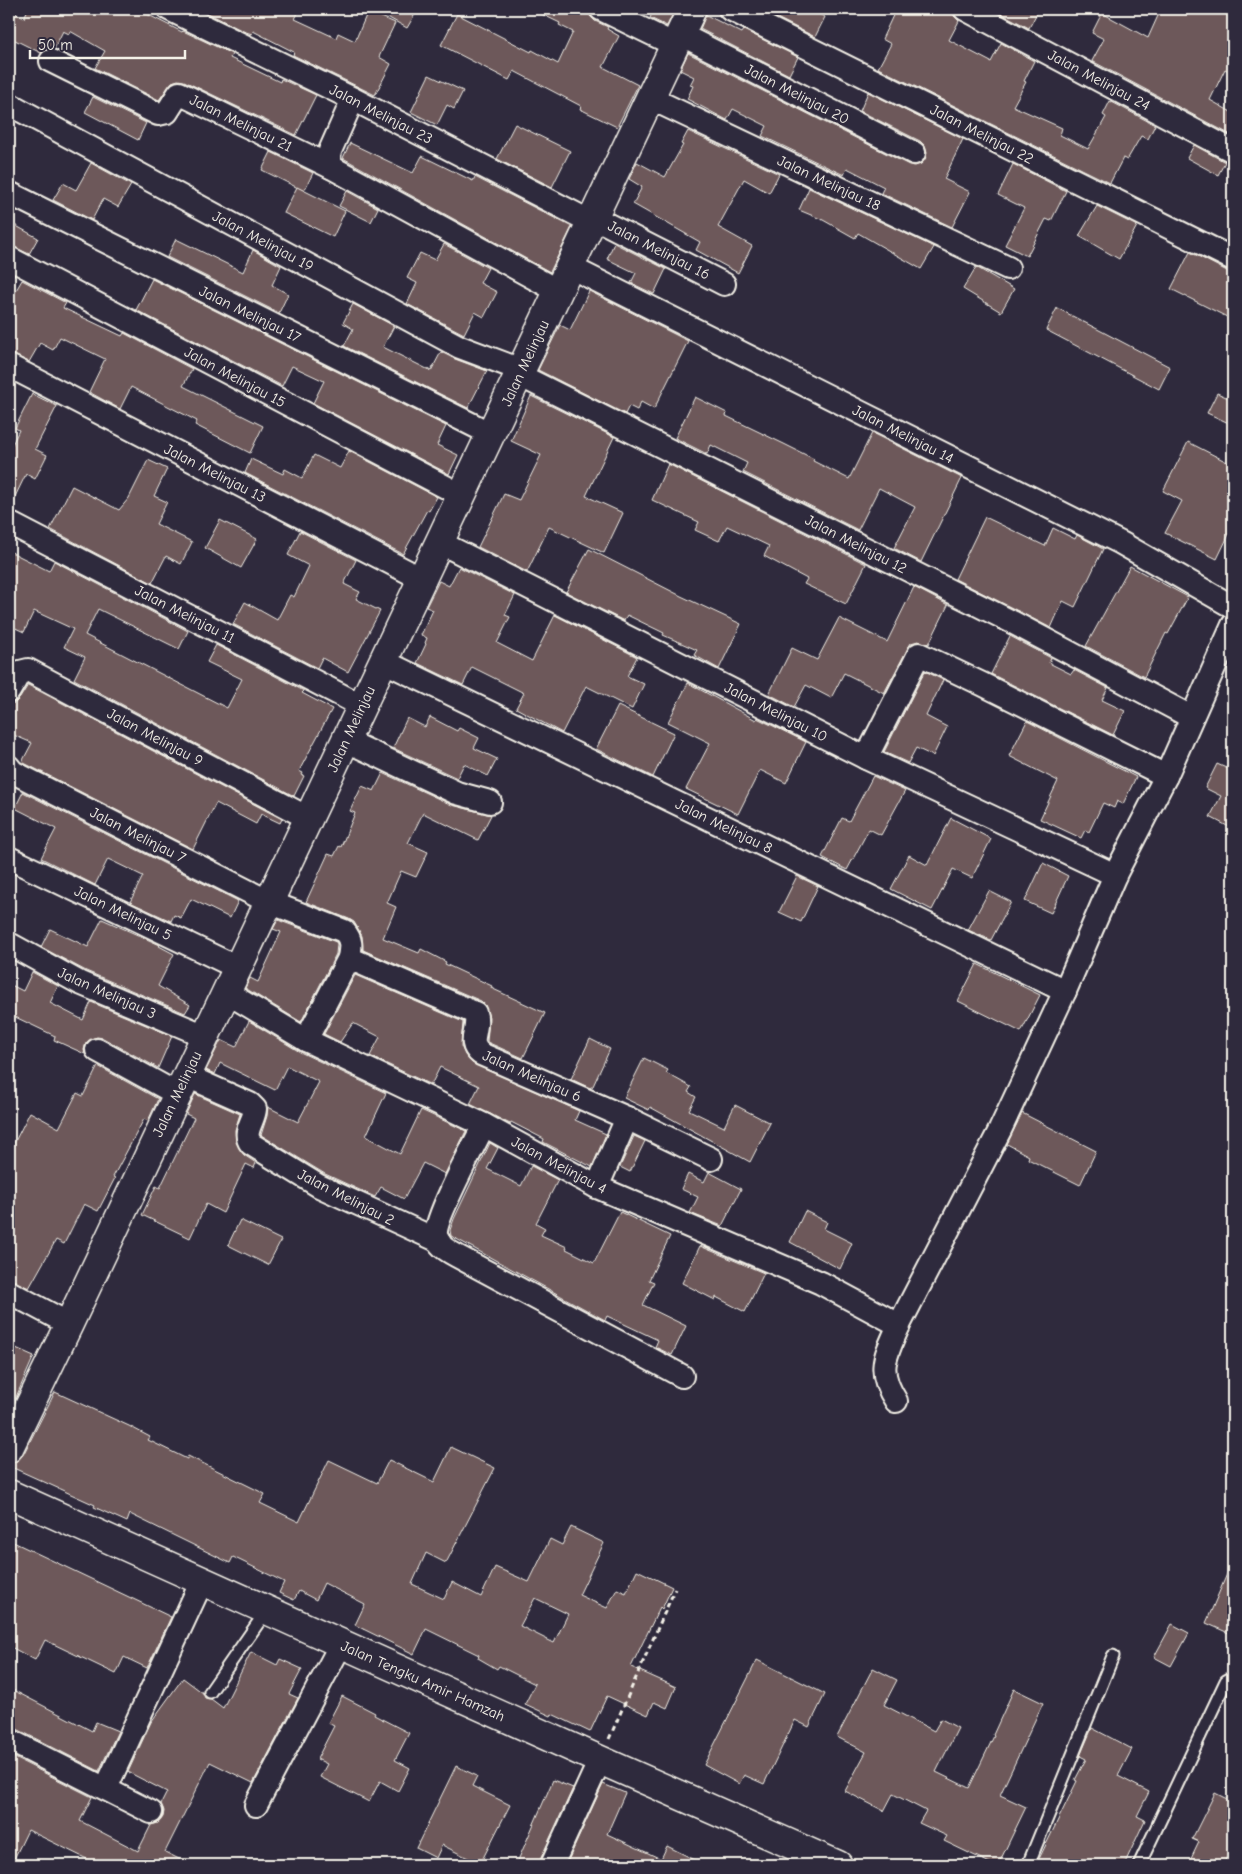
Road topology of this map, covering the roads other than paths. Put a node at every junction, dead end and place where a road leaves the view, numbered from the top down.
1 (169, 9) edge
2 (601, 9) edge
3 (730, 9) edge
4 (965, 9) edge
5 (684, 22) edge
6 (52, 61) dead end
7 (650, 98) junction
8 (353, 99) junction
9 (9, 104) edge
10 (1233, 150) edge
11 (914, 153) dead end
12 (331, 167) junction
13 (9, 194) edge
14 (592, 220) junction
15 (9, 258) edge
16 (1233, 260) edge
17 (570, 267) junction
18 (1008, 268) dead end
19 (724, 284) dead end
20 (558, 291) junction
21 (9, 366) edge
22 (520, 372) junction
23 (491, 434) junction
24 (462, 495) junction
25 (9, 523) edge
26 (439, 542) junction
27 (422, 579) junction
28 (1233, 607) edge
29 (1233, 625) edge
30 (383, 662) junction
31 (9, 691) edge
32 (362, 706) junction
33 (1191, 717) junction
34 (345, 740) junction
35 (866, 758) junction
36 (9, 767) edge
37 (1166, 776) junction
38 (490, 802) dead end
39 (308, 818) junction
40 (9, 858) edge
41 (1115, 876) junction
42 (269, 902) junction
43 (10, 946) dead end
44 (349, 958) junction
45 (232, 980) junction
46 (1065, 991) junction
47 (205, 1036) junction
48 (306, 1040) junction
49 (97, 1050) dead end
50 (182, 1085) junction
51 (627, 1118) junction
52 (484, 1125) junction
53 (711, 1159) dead end
54 (597, 1186) junction
55 (439, 1241) junction
56 (9, 1292) edge
57 (69, 1324) junction
58 (898, 1325) junction
59 (682, 1376) dead end
60 (896, 1401) dead end
61 (9, 1448) edge
62 (9, 1494) edge
63 (202, 1581) junction
64 (267, 1610) junction
65 (341, 1644) junction
66 (1113, 1656) dead end
67 (1233, 1677) edge
68 (210, 1692) dead end
69 (9, 1740) edge
70 (600, 1760) junction
71 (106, 1788) junction
72 (256, 1805) dead end
73 (151, 1812) dead end
74 (799, 1858) edge
75 (552, 1865) edge
76 (838, 1865) edge
77 (1028, 1865) edge
78 (1139, 1865) edge

1 - 8 street, Jalan Melinjau 23
2 - 5 street, Jalan Melinjau 20
3 - 16 street, Jalan Melinjau 22
4 - 10 street, Jalan Melinjau 24
5 - 7 street, Jalan Melinjau
5 - 11 street, Jalan Melinjau 20
6 - 12 street, Jalan Melinjau 21
7 - 14 street, Jalan Melinjau
7 - 18 street, Jalan Melinjau 18
8 - 12 street
8 - 14 street, Jalan Melinjau 23
9 - 22 street, Jalan Melinjau 19
12 - 20 street, Jalan Melinjau 21
13 - 23 street, Jalan Melinjau 17
14 - 17 street, Jalan Melinjau
14 - 19 street, Jalan Melinjau 16
15 - 24 street, Jalan Melinjau 15
17 - 20 street, Jalan Melinjau
17 - 28 street, Jalan Melinjau 14
20 - 22 street, Jalan Melinjau
21 - 27 street, Jalan Melinjau 13
22 - 23 street, Jalan Melinjau
22 - 33 street, Jalan Melinjau 12
23 - 24 street, Jalan Melinjau
24 - 26 street, Jalan Melinjau
25 - 32 street, Jalan Melinjau 11
26 - 27 street, Jalan Melinjau
26 - 35 street, Jalan Melinjau 10
27 - 30 street, Jalan Melinjau
29 - 33 street
30 - 32 street, Jalan Melinjau
30 - 46 street, Jalan Melinjau 8
31 - 39 street, Jalan Melinjau 9
32 - 34 street, Jalan Melinjau
33 - 37 street
34 - 38 street
34 - 39 street, Jalan Melinjau
35 - 37 street
35 - 41 street, Jalan Melinjau 10
36 - 42 street, Jalan Melinjau 7
37 - 41 street
39 - 42 street, Jalan Melinjau
40 - 45 street, Jalan Melinjau 5
41 - 46 street
42 - 44 street
42 - 45 street, Jalan Melinjau
43 - 47 street, Jalan Melinjau 3
44 - 48 street
44 - 51 street, Jalan Melinjau 6
45 - 47 street, Jalan Melinjau
45 - 48 street, Jalan Melinjau 4
46 - 58 street
47 - 50 street, Jalan Melinjau
48 - 52 street, Jalan Melinjau 4
49 - 50 street
50 - 55 street, Jalan Melinjau 2
50 - 57 street, Jalan Melinjau
51 - 53 street, Jalan Melinjau 6
51 - 54 street
52 - 54 street, Jalan Melinjau 4
52 - 55 street
54 - 58 street, Jalan Melinjau 4
55 - 59 street
56 - 57 street
57 - 61 street, Jalan Melinjau
58 - 60 street
62 - 63 street, Jalan Tengku Amir Hamzah
63 - 64 street, Jalan Tengku Amir Hamzah
63 - 71 street
64 - 65 street, Jalan Tengku Amir Hamzah
64 - 68 lane
65 - 70 street, Jalan Tengku Amir Hamzah
65 - 72 street
66 - 77 lane
67 - 78 lane
69 - 71 street
70 - 74 street, Jalan Tengku Amir Hamzah
70 - 75 street
71 - 73 street
74 - 76 street, Jalan Tengku Amir Hamzah

